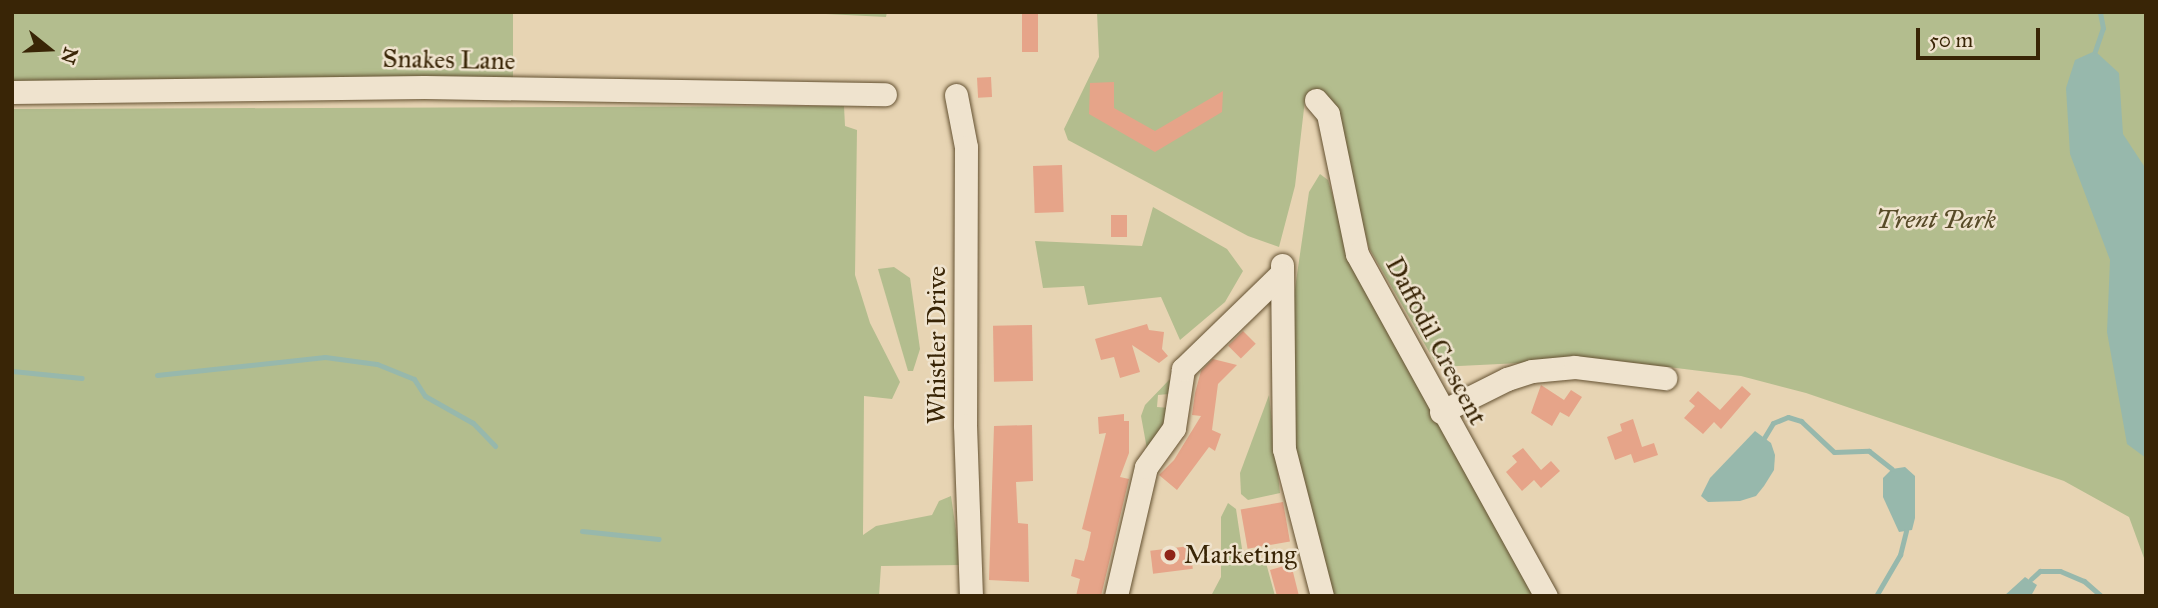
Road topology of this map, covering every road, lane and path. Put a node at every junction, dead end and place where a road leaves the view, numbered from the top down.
1 (12, 92) edge
2 (886, 94) dead end
3 (956, 95) dead end
4 (1315, 100) dead end
5 (1665, 378) dead end
6 (1441, 412) junction
7 (971, 596) edge
8 (1116, 596) edge
9 (1322, 596) edge
10 (1546, 596) edge

1 - 2 street, Snakes Lane
3 - 7 street, Whistler Drive
4 - 6 street, Daffodil Crescent
5 - 6 street
6 - 10 street, Daffodil Crescent
8 - 9 street

